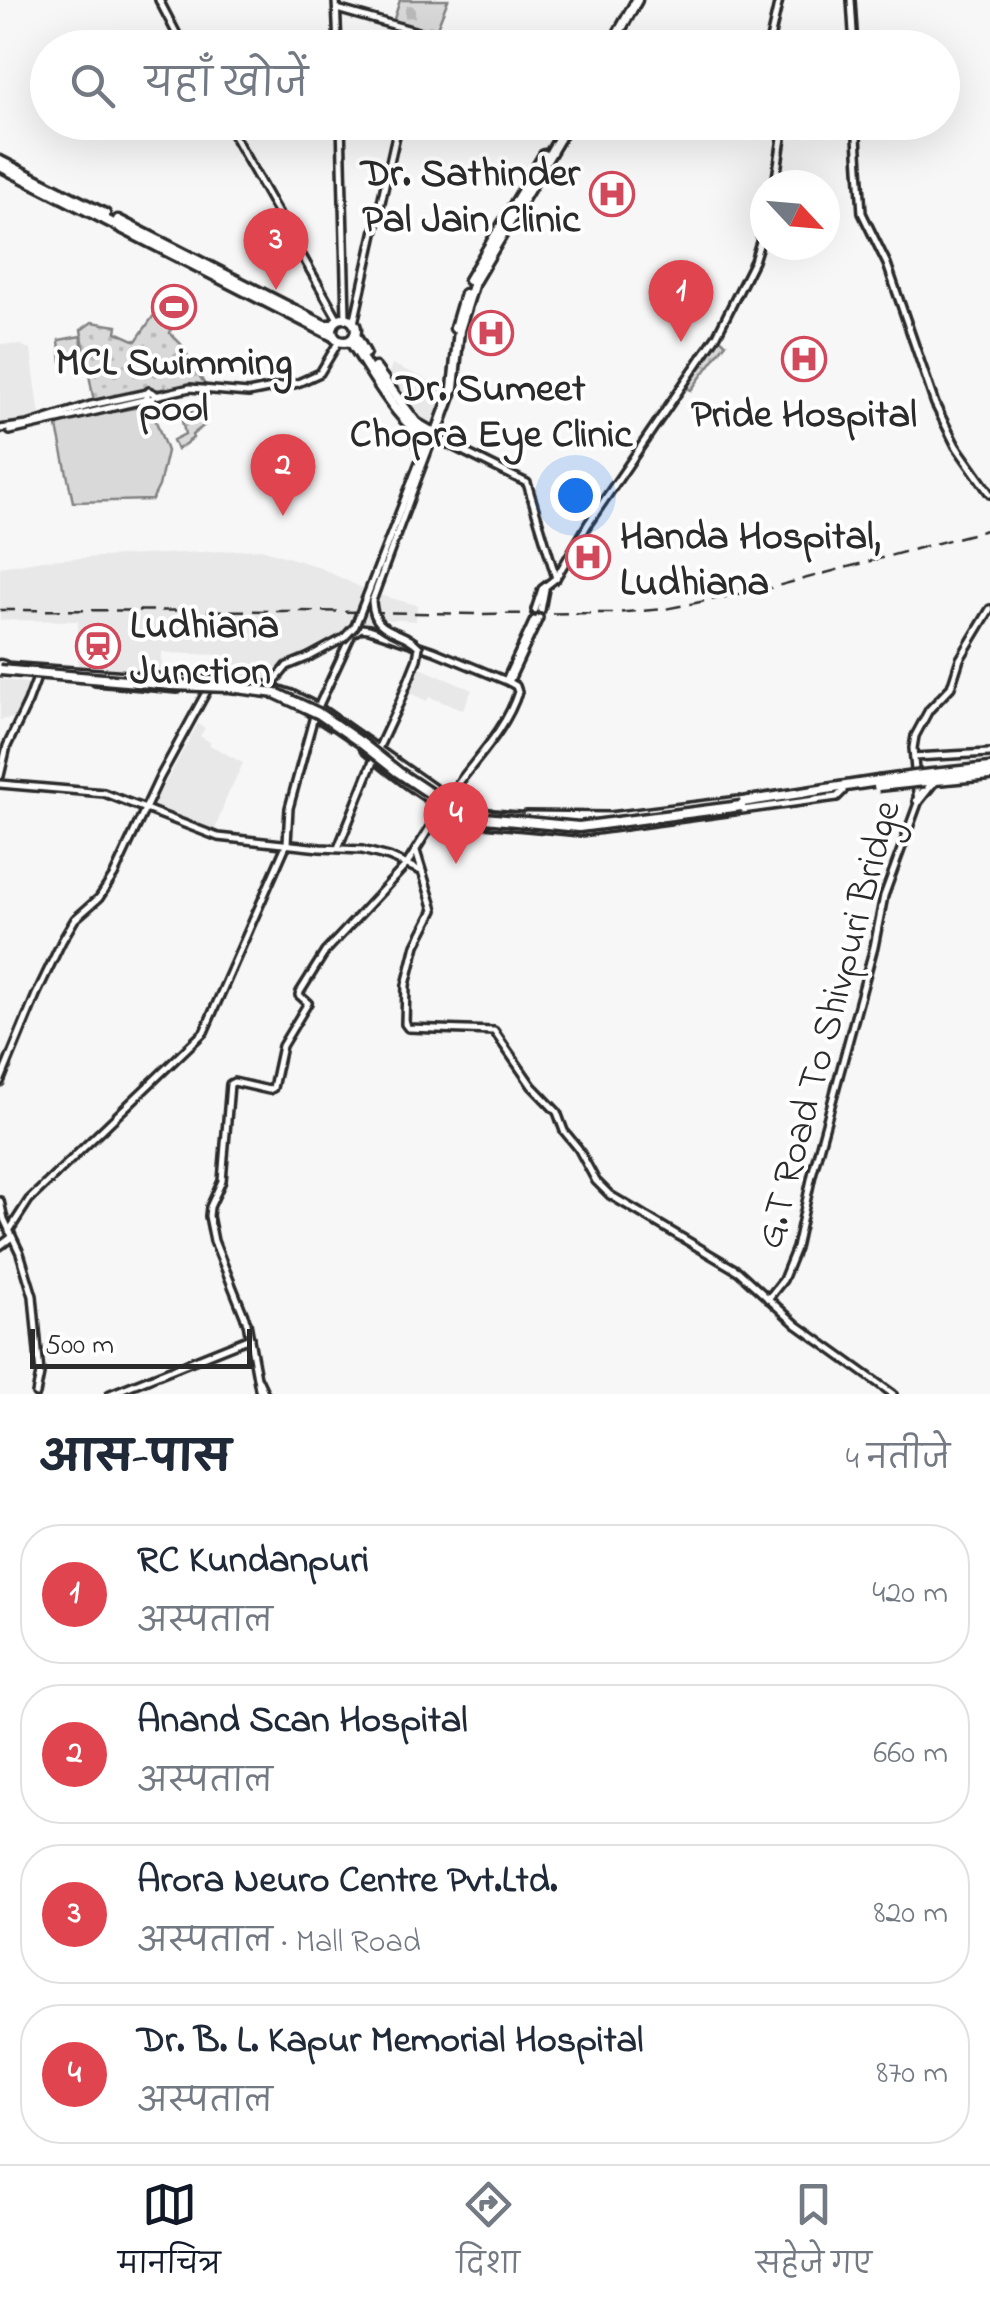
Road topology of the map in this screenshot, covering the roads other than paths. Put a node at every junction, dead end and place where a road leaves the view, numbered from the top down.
1 (158, 0) edge
2 (336, 0) edge
3 (639, 0) edge
4 (779, 0) edge
5 (851, 0) edge
6 (337, 10) junction
7 (174, 30) edge
8 (338, 30) edge
9 (409, 30) edge
10 (622, 30) edge
11 (772, 30) edge
12 (853, 30) edge
13 (237, 140) edge
14 (341, 140) edge
15 (394, 140) edge
16 (555, 140) edge
17 (782, 140) edge
18 (857, 140) edge
19 (0, 164) edge
20 (778, 170) edge
21 (753, 260) edge
22 (346, 320) junction
23 (353, 338) junction
24 (336, 339) junction
25 (316, 374) junction
26 (411, 424) junction
27 (0, 430) edge
28 (433, 437) junction
29 (422, 456) junction
30 (413, 484) junction
31 (990, 494) edge
32 (556, 578) junction
33 (990, 609) edge
34 (2, 669) edge
35 (39, 673) junction
36 (508, 681) junction
37 (270, 687) junction
38 (208, 690) junction
39 (266, 694) junction
40 (318, 707) junction
41 (314, 716) junction
42 (378, 749) junction
43 (990, 753) edge
44 (914, 757) junction
45 (377, 760) junction
46 (990, 768) edge
47 (0, 776) edge
48 (990, 776) edge
49 (927, 779) junction
50 (0, 784) edge
51 (840, 790) junction
52 (448, 797) junction
53 (918, 800) junction
54 (443, 807) junction
55 (146, 808) junction
56 (286, 843) junction
57 (338, 848) junction
58 (416, 851) junction
59 (407, 864) junction
60 (422, 871) junction
61 (0, 1082) edge
62 (0, 1200) edge
63 (11, 1234) junction
64 (0, 1246) edge
65 (766, 1297) junction
66 (250, 1338) junction
67 (36, 1394) edge
68 (110, 1394) edge
69 (262, 1394) edge
70 (891, 1394) edge

1 - 7 street
2 - 6 street
3 - 10 main road
4 - 11 street
5 - 12 street
6 - 8 street
6 - 9 street
13 - 22 street
14 - 22 street
15 - 22 street
16 - 28 main road
17 - 20 street
18 - 31 street
19 - 22 main road
19 - 24 main road
21 - 32 street
22 - 23 main road
22 - 24 main road
23 - 24 main road
23 - 26 main road
23 - 28 main road
24 - 25 street
24 - 25 street
25 - 27 street
26 - 28 main road
26 - 29 main road
28 - 29 street
28 - 30 street
28 - 32 street
29 - 30 street
30 - 37 street, bridge
30 - 42 street, bridge
32 - 36 street
33 - 44 street
34 - 35 street
34 - 51 main road, bridge
35 - 37 street
35 - 38 street
35 - 47 street
36 - 40 street
36 - 52 street
37 - 39 street
37 - 40 street
38 - 39 street
38 - 55 street
39 - 41 street
40 - 41 street
40 - 42 street
41 - 45 street
41 - 56 street
42 - 52 street
43 - 44 street
44 - 53 street, G.T Road To Shivpuri Bridge
45 - 54 street
45 - 57 street
46 - 49 main road
48 - 49 main road
49 - 51 main road, bridge
49 - 53 main road
50 - 55 street
51 - 52 street
51 - 54 street
52 - 54 street
53 - 65 street, G.T Road To Shivpuri Bridge
54 - 58 street
55 - 56 street
55 - 61 street
56 - 57 street
56 - 63 street
57 - 59 street
58 - 59 street
58 - 60 street
59 - 60 street
59 - 66 street
60 - 65 street
62 - 63 street
63 - 64 street
63 - 67 street
65 - 70 street
66 - 68 street
66 - 69 street

